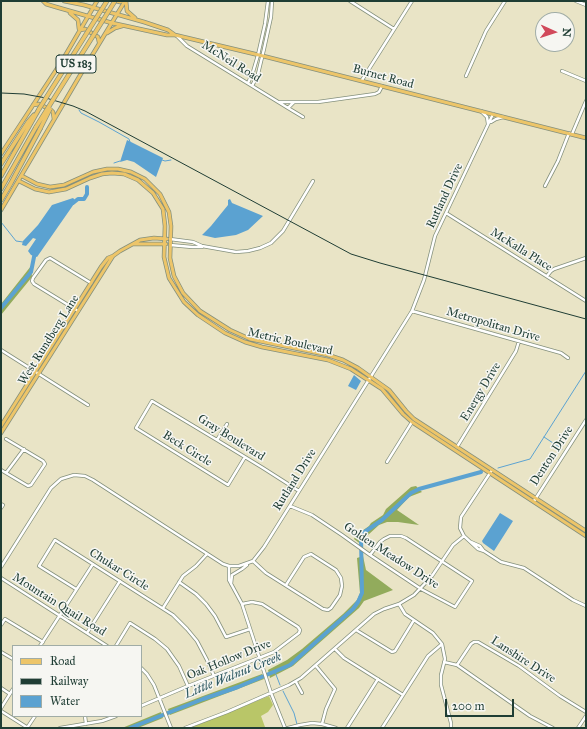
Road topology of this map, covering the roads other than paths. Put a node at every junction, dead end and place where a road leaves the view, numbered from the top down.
1 (43, 1) edge
2 (64, 1) edge
3 (97, 1) edge
4 (106, 1) edge
5 (115, 1) edge
6 (122, 1) edge
7 (126, 1) edge
8 (268, 1) edge
9 (272, 1) edge
10 (350, 1) edge
11 (412, 1) edge
12 (505, 1) edge
13 (576, 1) edge
14 (586, 5) edge
15 (93, 8) junction
16 (67, 11) junction
17 (117, 15) junction
18 (87, 16) junction
19 (138, 20) junction
20 (112, 23) junction
21 (123, 26) junction
22 (394, 29) junction
23 (79, 31) junction
24 (106, 34) junction
25 (175, 35) junction
26 (99, 44) junction
27 (258, 55) junction
28 (262, 56) junction
29 (562, 71) dead end
30 (466, 76) dead end
31 (362, 80) junction
32 (586, 81) edge
33 (248, 83) junction
34 (252, 86) junction
35 (382, 86) junction
36 (586, 101) edge
37 (279, 102) junction
38 (294, 102) junction
39 (33, 105) junction
40 (288, 108) junction
41 (481, 111) junction
42 (493, 114) junction
43 (303, 117) dead end
44 (504, 117) junction
45 (54, 121) junction
46 (29, 123) junction
47 (488, 125) junction
48 (38, 128) junction
49 (571, 133) junction
50 (586, 138) edge
51 (1, 154) edge
52 (1, 164) edge
53 (107, 169) junction
54 (95, 171) junction
55 (107, 173) junction
56 (1, 176) edge
57 (22, 176) junction
58 (96, 176) junction
59 (19, 181) junction
60 (313, 181) dead end
61 (545, 186) dead end
62 (1, 190) edge
63 (156, 190) junction
64 (153, 192) junction
65 (1, 200) edge
66 (1, 210) edge
67 (446, 213) junction
68 (165, 239) junction
69 (170, 240) junction
70 (134, 244) junction
71 (164, 244) junction
72 (170, 245) junction
73 (202, 246) junction
74 (586, 258) edge
75 (99, 274) junction
76 (547, 276) junction
77 (91, 283) junction
78 (586, 301) edge
79 (192, 303) junction
80 (189, 306) junction
81 (76, 310) junction
82 (412, 311) junction
83 (246, 340) junction
84 (519, 341) junction
85 (1, 350) edge
86 (323, 354) junction
87 (322, 358) junction
88 (568, 358) dead end
89 (37, 373) junction
90 (370, 378) junction
91 (152, 401) joint
92 (88, 405) dead end
93 (8, 420) junction
94 (413, 420) junction
95 (586, 420) edge
96 (227, 424) dead end
97 (1, 426) edge
98 (1, 433) edge
99 (6, 439) dead end
100 (217, 440) junction
101 (456, 448) junction
102 (24, 450) junction
103 (245, 457) junction
104 (387, 462) dead end
105 (1, 470) edge
106 (491, 471) junction
107 (6, 473) junction
108 (299, 491) junction
109 (535, 500) junction
110 (1, 504) edge
111 (290, 506) junction
112 (1, 508) edge
113 (586, 531) edge
114 (464, 536) junction
115 (586, 536) edge
116 (207, 554) junction
117 (370, 555) junction
118 (254, 561) junction
119 (442, 561) junction
120 (93, 564) junction
121 (247, 564) junction
122 (229, 566) junction
123 (1, 567) edge
124 (1, 578) edge
125 (120, 581) junction
126 (179, 582) junction
127 (231, 584) junction
128 (286, 585) junction
129 (76, 589) junction
130 (421, 589) junction
131 (242, 604) junction
132 (399, 604) junction
133 (586, 606) edge
134 (163, 608) junction
135 (60, 616) junction
136 (414, 620) junction
137 (1, 625) edge
138 (250, 629) junction
139 (356, 630) junction
140 (87, 633) junction
141 (43, 642) junction
142 (442, 644) junction
143 (41, 645) edge
144 (105, 645) edge
145 (117, 645) edge
146 (335, 649) junction
147 (1, 652) edge
148 (12, 658) edge
149 (260, 659) junction
150 (444, 662) junction
151 (457, 665) junction
152 (316, 666) junction
153 (142, 669) edge
154 (214, 676) junction
155 (378, 679) junction
156 (296, 682) junction
157 (188, 686) junction
158 (1, 688) edge
159 (12, 691) edge
160 (302, 692) dead end
161 (271, 693) junction
162 (10, 694) junction
163 (403, 695) junction
164 (160, 698) junction
165 (142, 706) edge
166 (1, 710) edge
167 (586, 712) edge
168 (586, 716) edge
169 (34, 717) edge
170 (85, 717) edge
171 (113, 717) edge
172 (86, 724) junction
173 (322, 724) junction
174 (580, 727) edge
175 (28, 728) edge
176 (60, 728) edge
177 (171, 728) edge
178 (185, 728) edge
179 (285, 728) edge
180 (288, 728) edge
181 (336, 728) edge
182 (347, 728) edge
183 (382, 728) edge
184 (451, 728) edge
185 (553, 728) edge

1 - 16 main road, Burnet Road
2 - 15 main road, Burnet Road
3 - 15 main road
4 - 46 highway, US 183, bridge
5 - 6 main road
5 - 48 highway, US 183, bridge
7 - 17 main road
7 - 19 main road
8 - 27 street
9 - 28 street
10 - 22 street
11 - 22 street
12 - 30 street
13 - 14 street
15 - 17 main road, Burnet Road
15 - 18 main road
16 - 18 main road, Burnet Road
16 - 23 main road
17 - 19 main road, Burnet Road
17 - 20 main road
18 - 20 main road, Burnet Road
18 - 23 main road
19 - 25 main road, Burnet Road
20 - 21 main road, Burnet Road
20 - 24 main road
21 - 24 main road
21 - 25 main road, Burnet Road
22 - 31 street
23 - 26 main road
23 - 39 main road
24 - 26 main road
25 - 27 main road, Burnet Road
25 - 33 street, McNeil Road
26 - 45 main road
27 - 28 main road, Burnet Road
27 - 33 street
28 - 31 main road, Burnet Road
28 - 34 street
29 - 32 street
31 - 35 main road, Burnet Road
33 - 34 street, McNeil Road
34 - 37 street, McNeil Road
35 - 38 street
35 - 41 main road, Burnet Road
36 - 49 street
37 - 38 street
37 - 40 street, McNeil Road
38 - 40 street
39 - 45 main road
39 - 51 main road
40 - 43 street, McNeil Road
41 - 42 main road, Burnet Road
41 - 47 street
42 - 44 main road, Burnet Road
42 - 47 street, Rutland Drive
44 - 47 street
44 - 49 main road, Burnet Road
45 - 57 main road
46 - 52 highway
46 - 56 highway
47 - 67 street, Rutland Drive
48 - 62 highway, US 183
48 - 65 highway
49 - 50 main road, Burnet Road
49 - 61 street
53 - 54 main road, Metric Boulevard
53 - 55 main road
53 - 63 main road, Metric Boulevard
54 - 57 main road, Metric Boulevard
54 - 58 main road
55 - 58 main road, Metric Boulevard
55 - 64 main road, Metric Boulevard
57 - 59 main road
58 - 59 main road, Metric Boulevard
59 - 66 main road
60 - 73 street, West Rundberg Lane
63 - 64 main road
63 - 69 main road, Metric Boulevard
64 - 68 main road, Metric Boulevard
67 - 76 street, McKalla Place
67 - 82 street, Rutland Drive
68 - 69 main road, West Rundberg Lane
68 - 70 main road, West Rundberg Lane
68 - 71 main road, Metric Boulevard
69 - 72 main road, Metric Boulevard
69 - 73 street, West Rundberg Lane
70 - 71 main road, West Rundberg Lane
70 - 75 main road, West Rundberg Lane
71 - 72 main road, West Rundberg Lane
71 - 80 main road, Metric Boulevard
72 - 73 street, West Rundberg Lane
72 - 79 main road, Metric Boulevard
74 - 76 street
75 - 77 main road, West Rundberg Lane
75 - 81 main road, West Rundberg Lane
76 - 78 street, McKalla Place
77 - 81 main road, West Rundberg Lane
77 - 81 street
79 - 80 main road
79 - 83 main road, Metric Boulevard
80 - 83 main road, Metric Boulevard
81 - 89 main road, West Rundberg Lane
82 - 84 street, Metropolitan Drive
82 - 90 street, Rutland Drive
83 - 86 main road, Metric Boulevard
83 - 87 main road, Metric Boulevard
84 - 88 street, Metropolitan Drive
84 - 101 street, Energy Drive
85 - 89 street
86 - 87 main road
86 - 90 main road, Metric Boulevard
87 - 90 main road, Metric Boulevard
89 - 92 street
89 - 93 main road, West Rundberg Lane
90 - 94 main road, Metric Boulevard
90 - 108 street, Rutland Drive
91 - 100 street, Gray Boulevard
91 - 103 street, Beck Circle
93 - 97 main road, West Rundberg Lane
93 - 98 main road, West Rundberg Lane
94 - 101 main road, Metric Boulevard
94 - 104 street
95 - 109 street, Denton Drive
96 - 100 street
99 - 102 street
100 - 103 street, Gray Boulevard
101 - 106 main road, Metric Boulevard
102 - 107 street
102 - 107 street
103 - 108 street, Gray Boulevard
105 - 107 street
106 - 109 main road, Metric Boulevard
106 - 114 street
108 - 111 street, Rutland Drive
109 - 113 main road, Metric Boulevard
109 - 115 main road, Metric Boulevard
110 - 112 street
111 - 117 street, Golden Meadow Drive
111 - 118 street, Rutland Drive
114 - 119 street
114 - 133 street
116 - 122 street
116 - 123 street
116 - 126 street
117 - 119 street
117 - 130 street, Golden Meadow Drive
118 - 121 street
118 - 128 street
119 - 130 street
119 - 130 street, Golden Meadow Drive
120 - 125 street, Chukar Circle
120 - 129 street
120 - 129 street, Chukar Circle
121 - 122 street
121 - 127 street
122 - 127 street
124 - 135 street, Mountain Quail Road
125 - 134 street, Chukar Circle
125 - 140 street
126 - 134 street
126 - 138 street
127 - 131 street
128 - 128 street
129 - 135 street
130 - 132 street
131 - 138 street
131 - 149 street, Oak Hollow Drive
132 - 136 street
132 - 139 street
134 - 154 street, Chukar Circle
135 - 140 street, Mountain Quail Road
135 - 141 street
136 - 139 street
136 - 142 street
137 - 141 street
138 - 149 street
139 - 146 street
140 - 144 street, Mountain Quail Road
141 - 143 street
142 - 150 street
142 - 163 street
145 - 157 street
146 - 152 street
146 - 155 street
147 - 148 street
149 - 154 street, Oak Hollow Drive
149 - 161 street
150 - 151 street
150 - 184 street
151 - 167 street, Lanshire Drive
151 - 185 street
152 - 156 street
152 - 173 street
153 - 164 street
154 - 157 street, Oak Hollow Drive
155 - 163 street
155 - 182 street
156 - 160 street
156 - 161 street
157 - 164 street, Oak Hollow Drive
158 - 162 street
159 - 162 street
161 - 178 street
161 - 179 street
162 - 166 street
163 - 183 street
164 - 165 street, Oak Hollow Drive
164 - 177 street
166 - 175 street
168 - 174 street
169 - 175 street
170 - 172 street
171 - 172 street
172 - 176 street
173 - 180 street
173 - 181 street

